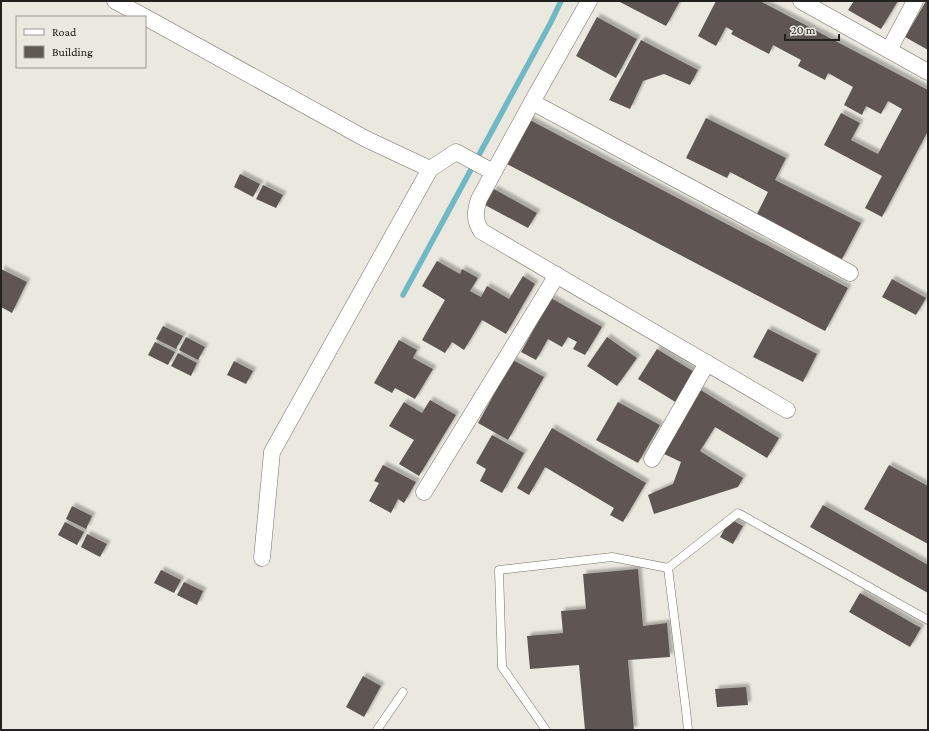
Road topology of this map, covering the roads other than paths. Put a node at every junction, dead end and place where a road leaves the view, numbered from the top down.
1 (115, 1) edge
2 (589, 1) edge
3 (801, 1) edge
4 (915, 1) edge
5 (143, 16) edge
6 (146, 18) edge
7 (889, 50) junction
8 (928, 72) edge
9 (532, 102) junction
10 (430, 169) junction
11 (493, 172) junction
12 (850, 273) dead end
13 (557, 275) junction
14 (707, 363) junction
15 (787, 410) dead end
16 (652, 459) dead end
17 (424, 492) dead end
18 (262, 558) dead end
19 (668, 568) junction
20 (928, 620) edge
21 (403, 692) dead end
22 (377, 730) edge
23 (546, 730) edge
24 (688, 730) edge

1 - 5 street
2 - 9 street
3 - 7 street
4 - 7 street
6 - 10 street
7 - 8 street
9 - 11 street
9 - 12 street
10 - 11 street
10 - 18 street
11 - 13 street
13 - 14 street
13 - 17 street
14 - 15 street
14 - 16 street
19 - 20 lane
19 - 23 lane
19 - 24 lane
21 - 22 lane

